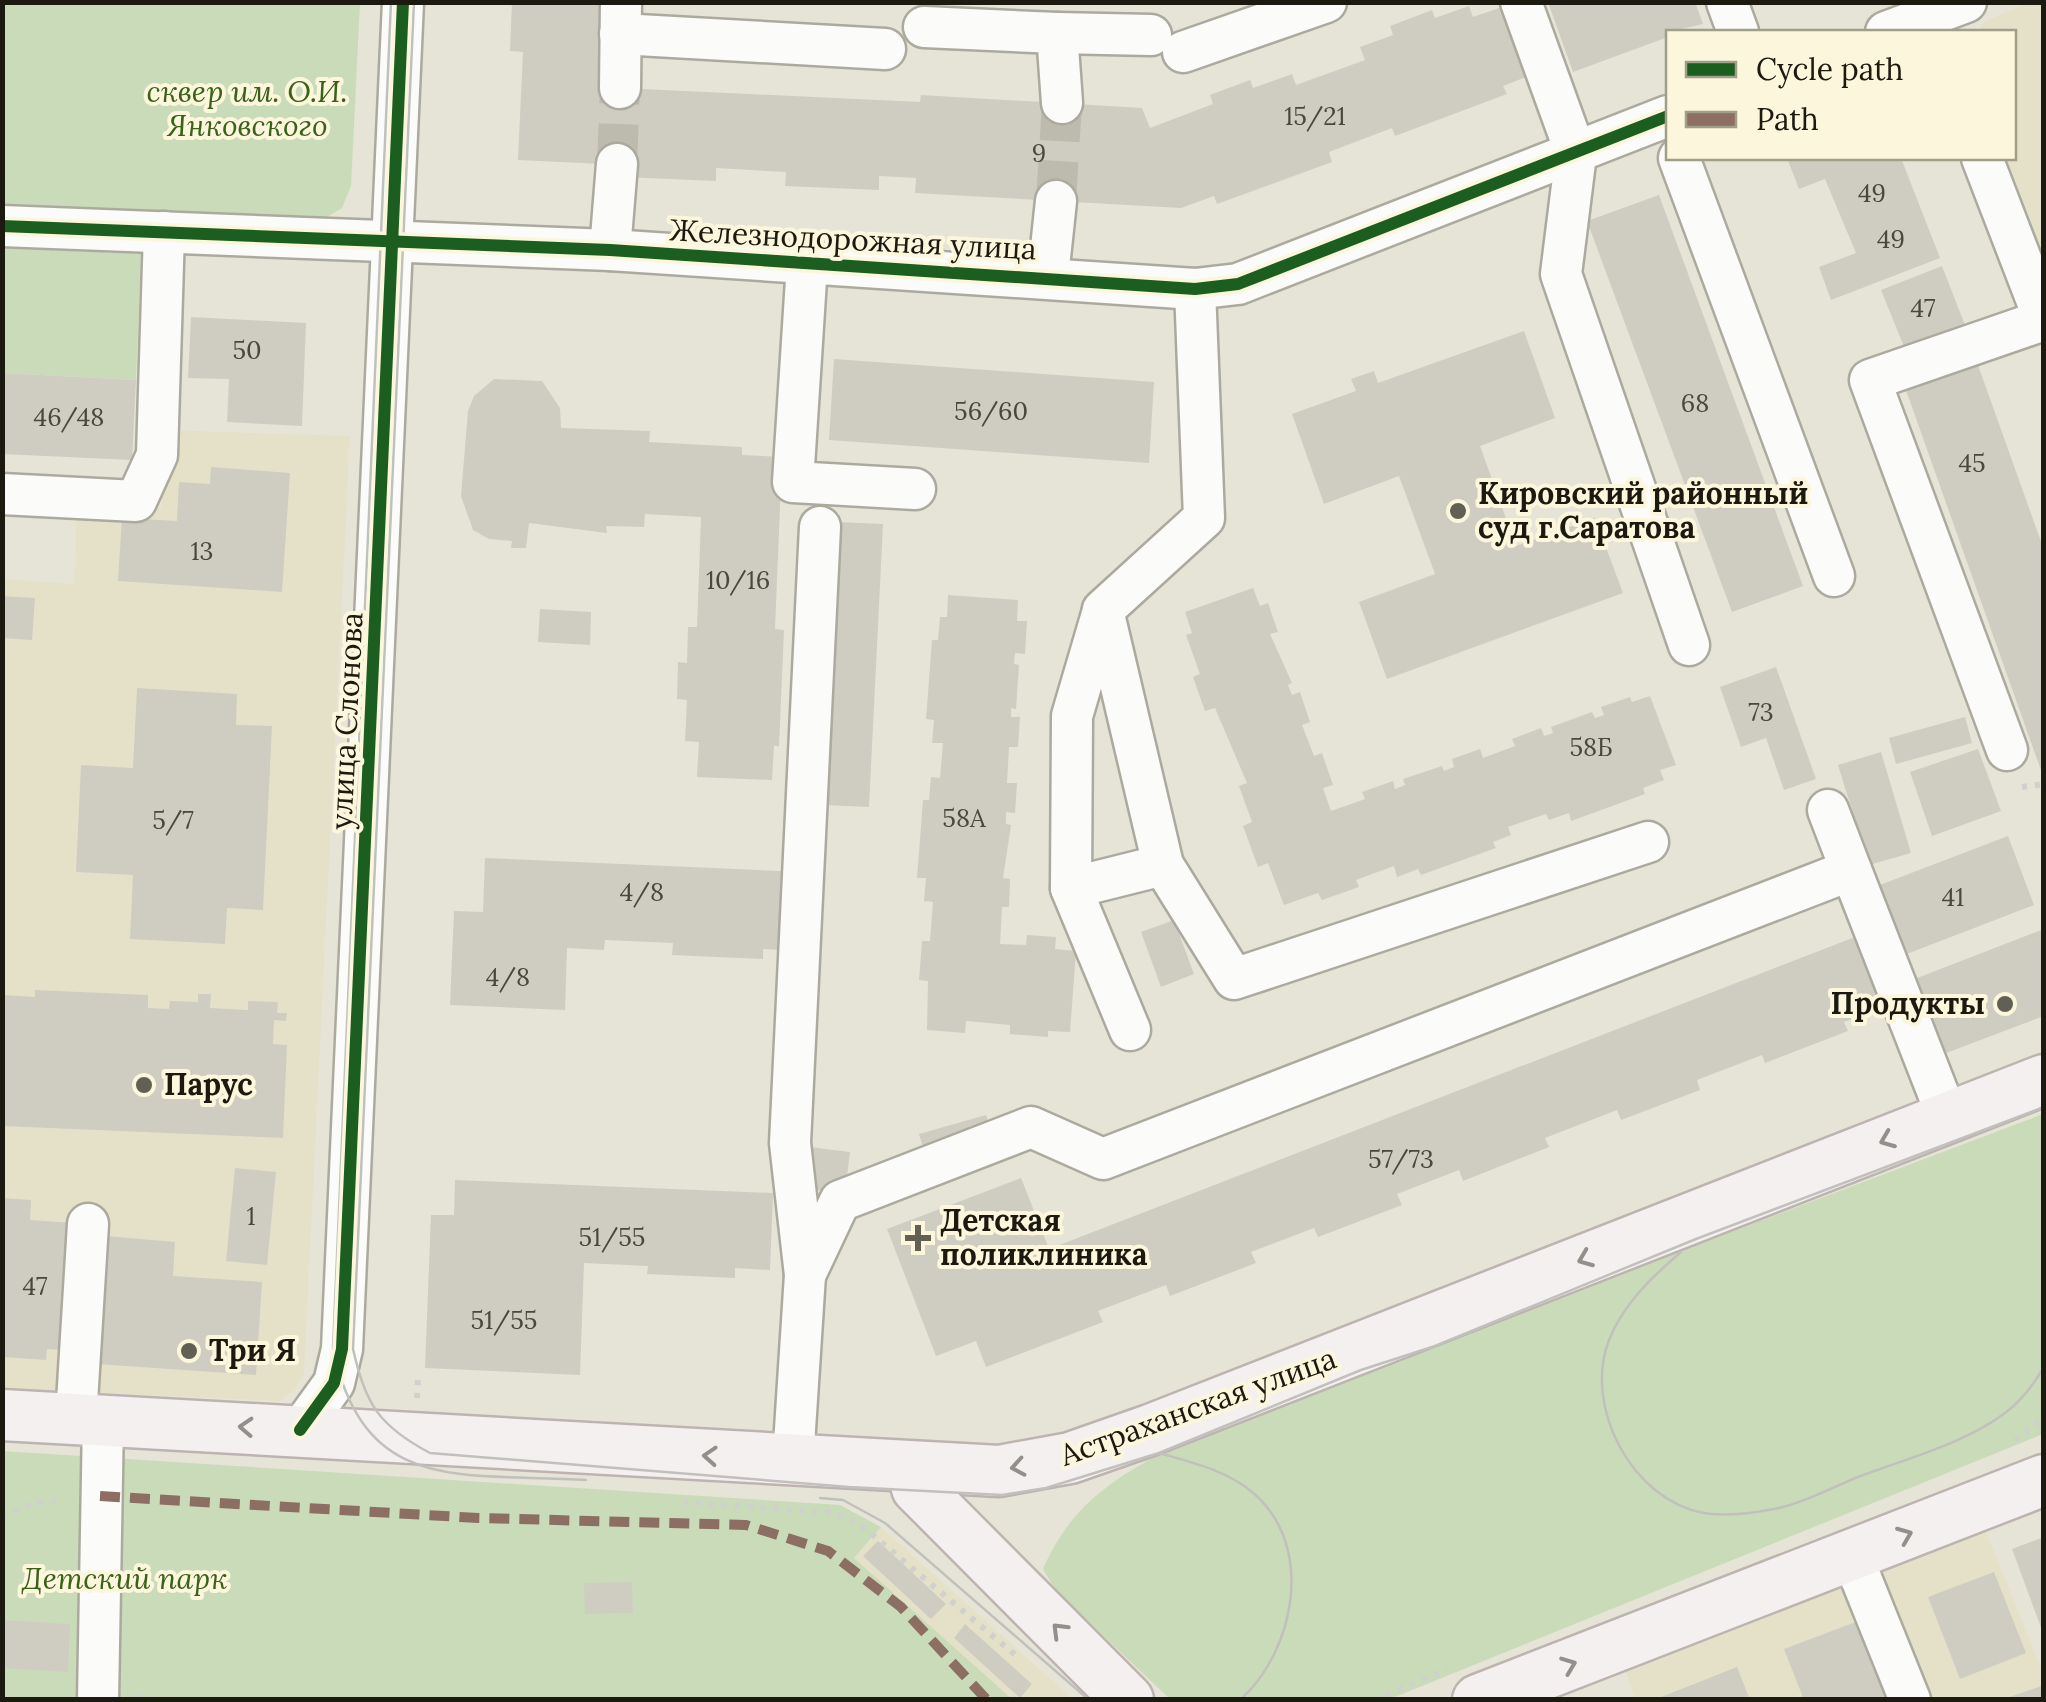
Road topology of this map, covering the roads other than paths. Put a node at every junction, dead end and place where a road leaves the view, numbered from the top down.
1 (403, 2) edge
2 (1326, 2) edge
3 (1521, 2) edge
4 (1727, 2) edge
5 (1966, 2) edge
6 (1927, 17) edge
7 (620, 18) edge
8 (924, 27) dead end
9 (1737, 30) edge
10 (1891, 30) edge
11 (1056, 34) junction
12 (885, 49) dead end
13 (620, 88) tunnel mouth
14 (1062, 103) tunnel mouth
15 (1666, 121) edge
16 (1576, 154) junction
17 (1680, 160) edge
18 (1983, 160) edge
19 (617, 164) tunnel mouth
20 (1056, 201) tunnel mouth
21 (2, 226) edge
22 (164, 232) junction
23 (394, 240) junction
24 (610, 250) junction
25 (808, 264) junction
26 (1048, 276) junction
27 (1194, 289) junction
28 (2044, 319) edge
29 (914, 489) dead end
30 (2, 494) edge
31 (820, 527) dead end
32 (1834, 576) dead end
33 (1103, 610) junction
34 (1690, 644) dead end
35 (2007, 750) dead end
36 (1828, 810) dead end
37 (1648, 842) dead end
38 (1163, 866) junction
39 (1850, 870) junction
40 (1072, 888) junction
41 (1130, 1030) dead end
42 (2044, 1080) edge
43 (1947, 1116) junction
44 (88, 1224) dead end
45 (804, 1274) junction
46 (342, 1349) junction
47 (2, 1414) edge
48 (90, 1419) junction
49 (398, 1419) junction
50 (300, 1430) junction
51 (793, 1460) junction
52 (912, 1468) junction
53 (2044, 1480) edge
54 (1852, 1556) junction
55 (117, 1698) edge
56 (1128, 1700) edge
57 (1478, 1700) edge
58 (1910, 1700) edge

1 - 23 street, улица Слонова
2 - 11 street
3 - 16 street
4 - 9 street
5 - 6 street
6 - 10 street
7 - 12 street
7 - 13 street
8 - 11 street
11 - 14 street
15 - 16 street, Железнодорожная улица
16 - 27 street, Железнодорожная улица
16 - 34 street
17 - 32 street
18 - 28 street
19 - 24 street
20 - 26 street
21 - 22 street, Железнодорожная улица
22 - 23 street, Железнодорожная улица
22 - 30 street
23 - 24 street, Железнодорожная улица
23 - 46 street, улица Слонова
24 - 25 street, Железнодорожная улица
25 - 26 street, Железнодорожная улица
25 - 29 street
26 - 27 street, Железнодорожная улица
27 - 33 street
28 - 35 street
31 - 45 street
33 - 38 street
33 - 40 street
36 - 39 street
37 - 38 street
38 - 40 street
39 - 43 street
39 - 45 street
40 - 41 street
42 - 43 main road, Астраханская улица
43 -> 52 main road, Астраханская улица
44 - 48 street
45 - 51 street
46 - 49 street, улица Слонова
46 - 50 street, улица Слонова
47 - 48 main road, Астраханская улица
50 -> 48 main road, Астраханская улица
48 - 55 street
49 - 50 main road, Астраханская улица
51 -> 49 main road, Астраханская улица
51 - 52 main road, Астраханская улица
56 -> 52 main road
54 -> 53 main road
57 -> 54 main road
54 - 58 street

